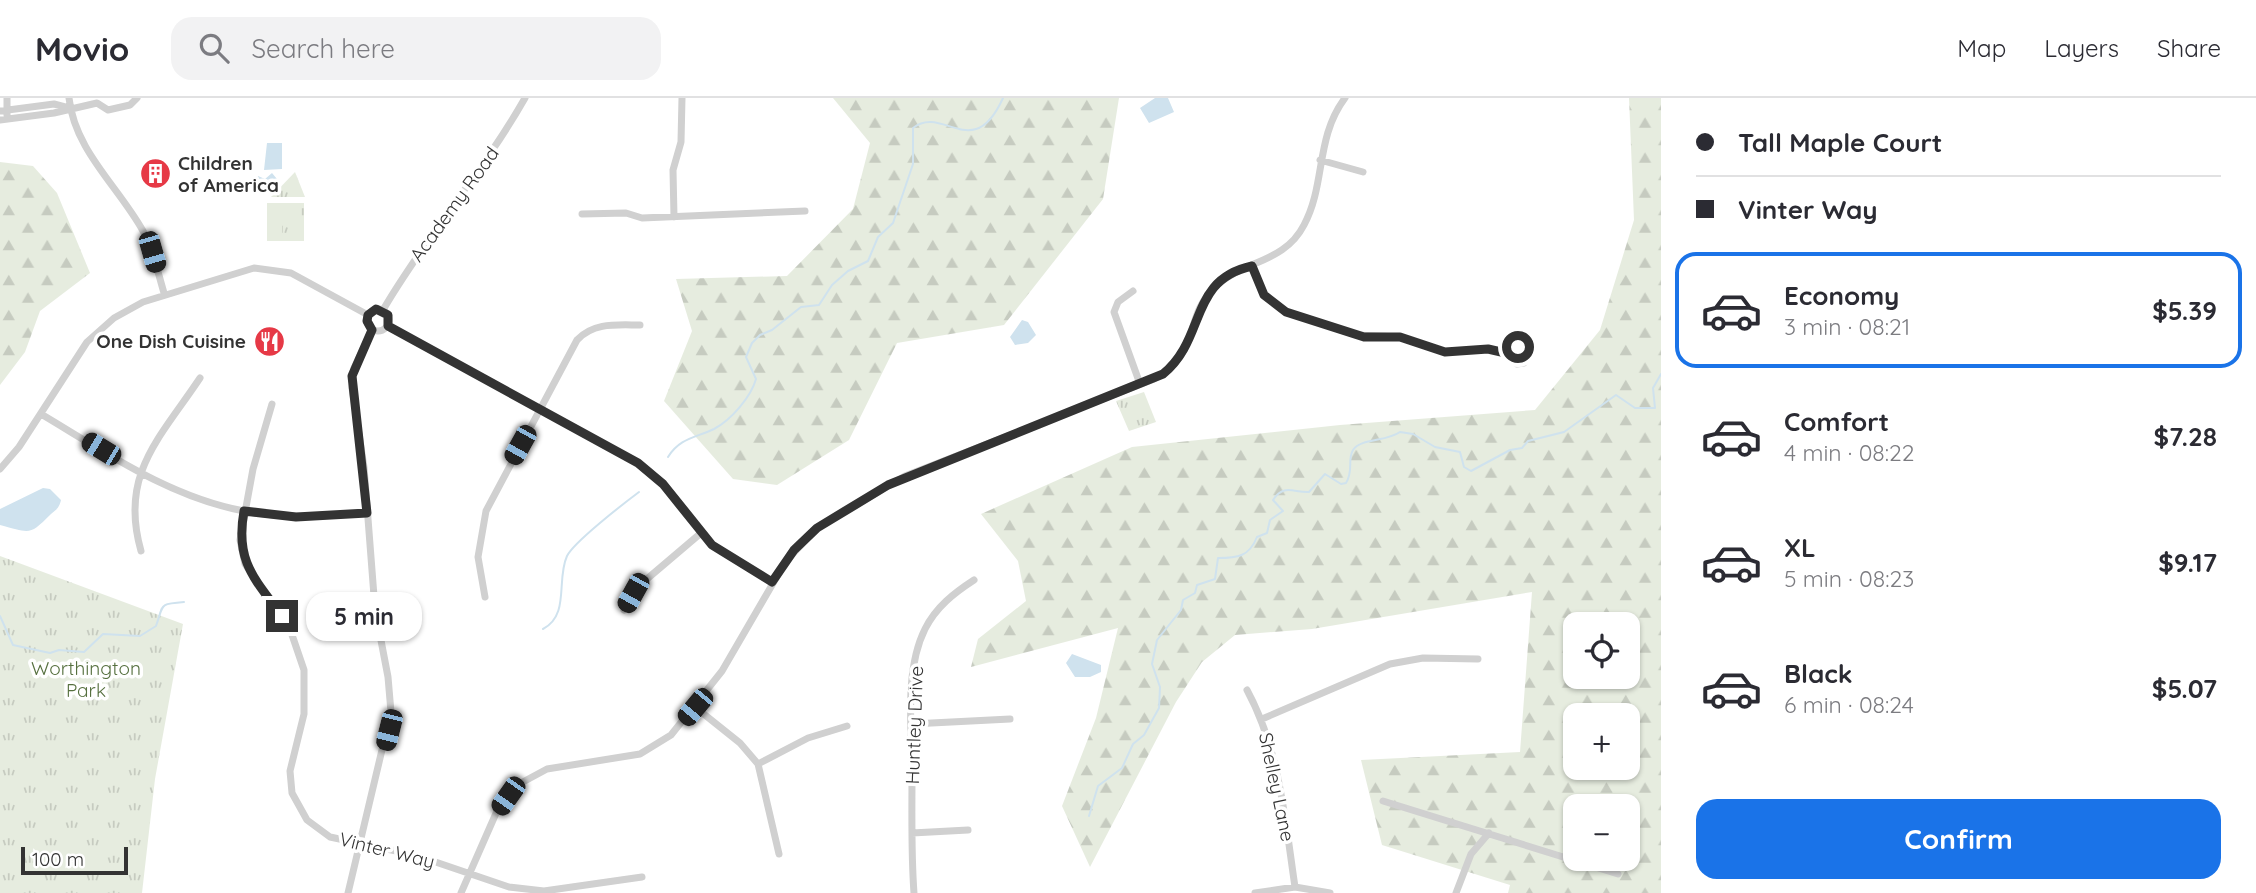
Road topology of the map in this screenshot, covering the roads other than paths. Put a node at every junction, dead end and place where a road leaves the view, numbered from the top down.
1 (7, 98) edge
2 (69, 98) edge
3 (137, 98) edge
4 (525, 98) edge
5 (682, 98) edge
6 (1345, 98) edge
7 (97, 101) edge
8 (70, 108) junction
9 (4, 115) edge
10 (1320, 160) junction
11 (1363, 172) dead end
12 (805, 211) dead end
13 (582, 214) dead end
14 (674, 217) junction
15 (1252, 266) junction
16 (1133, 291) dead end
17 (164, 293) junction
18 (383, 310) junction
19 (368, 315) junction
20 (640, 325) dead end
21 (388, 326) junction
22 (372, 330) junction
23 (1510, 354) dead end
24 (200, 378) dead end
25 (1140, 384) junction
26 (272, 404) dead end
27 (540, 409) junction
28 (41, 414) junction
29 (0, 469) edge
30 (140, 473) junction
31 (244, 511) junction
32 (367, 513) junction
33 (701, 533) junction
34 (141, 551) dead end
35 (974, 580) dead end
36 (772, 582) junction
37 (485, 597) dead end
38 (624, 610) dead end
39 (1478, 659) dead end
40 (1247, 690) dead end
41 (695, 707) junction
42 (1010, 719) dead end
43 (1262, 719) junction
44 (912, 724) junction
45 (847, 726) dead end
46 (758, 764) junction
47 (1383, 801) dead end
48 (968, 830) dead end
49 (912, 833) junction
50 (1489, 833) junction
51 (360, 844) junction
52 (779, 854) dead end
53 (467, 874) junction
54 (1618, 874) dead end
55 (642, 877) dead end
56 (1295, 887) junction
57 (348, 893) edge
58 (461, 893) edge
59 (914, 893) edge
60 (1255, 893) edge
61 (1330, 893) edge
62 (1456, 893) edge

1 - 9 street
2 - 8 street
3 - 7 street
4 - 18 street, Academy Road
5 - 14 street
6 - 10 street
7 - 8 street
8 - 9 street
8 - 17 street
10 - 11 street
10 - 15 street
12 - 14 street
13 - 14 street
15 - 23 street
15 - 25 street
16 - 25 street
17 - 19 street
17 - 28 street
18 - 19 street
18 - 21 street
19 - 22 street
20 - 27 street
21 - 22 street
21 - 27 street
22 - 32 street
24 - 30 street
25 - 36 street
26 - 31 street, Vinter Way
27 - 33 street
27 - 37 street
28 - 29 street
28 - 30 street
30 - 31 street
30 - 34 street
31 - 32 street
31 - 51 street, Vinter Way
32 - 51 street
33 - 36 street
33 - 38 street
35 - 44 street, Huntley Drive
36 - 41 street
39 - 43 street
40 - 43 street, Shelley Lane
41 - 46 street
41 - 53 street
42 - 44 street
43 - 56 street, Shelley Lane
44 - 49 street, Huntley Drive
45 - 46 street
46 - 52 street
47 - 50 street
48 - 49 street
49 - 59 street, Huntley Drive
50 - 54 street
50 - 62 street
51 - 53 street, Vinter Way
51 - 57 street
53 - 55 street, Vinter Way
53 - 58 street
56 - 60 street
56 - 61 street

